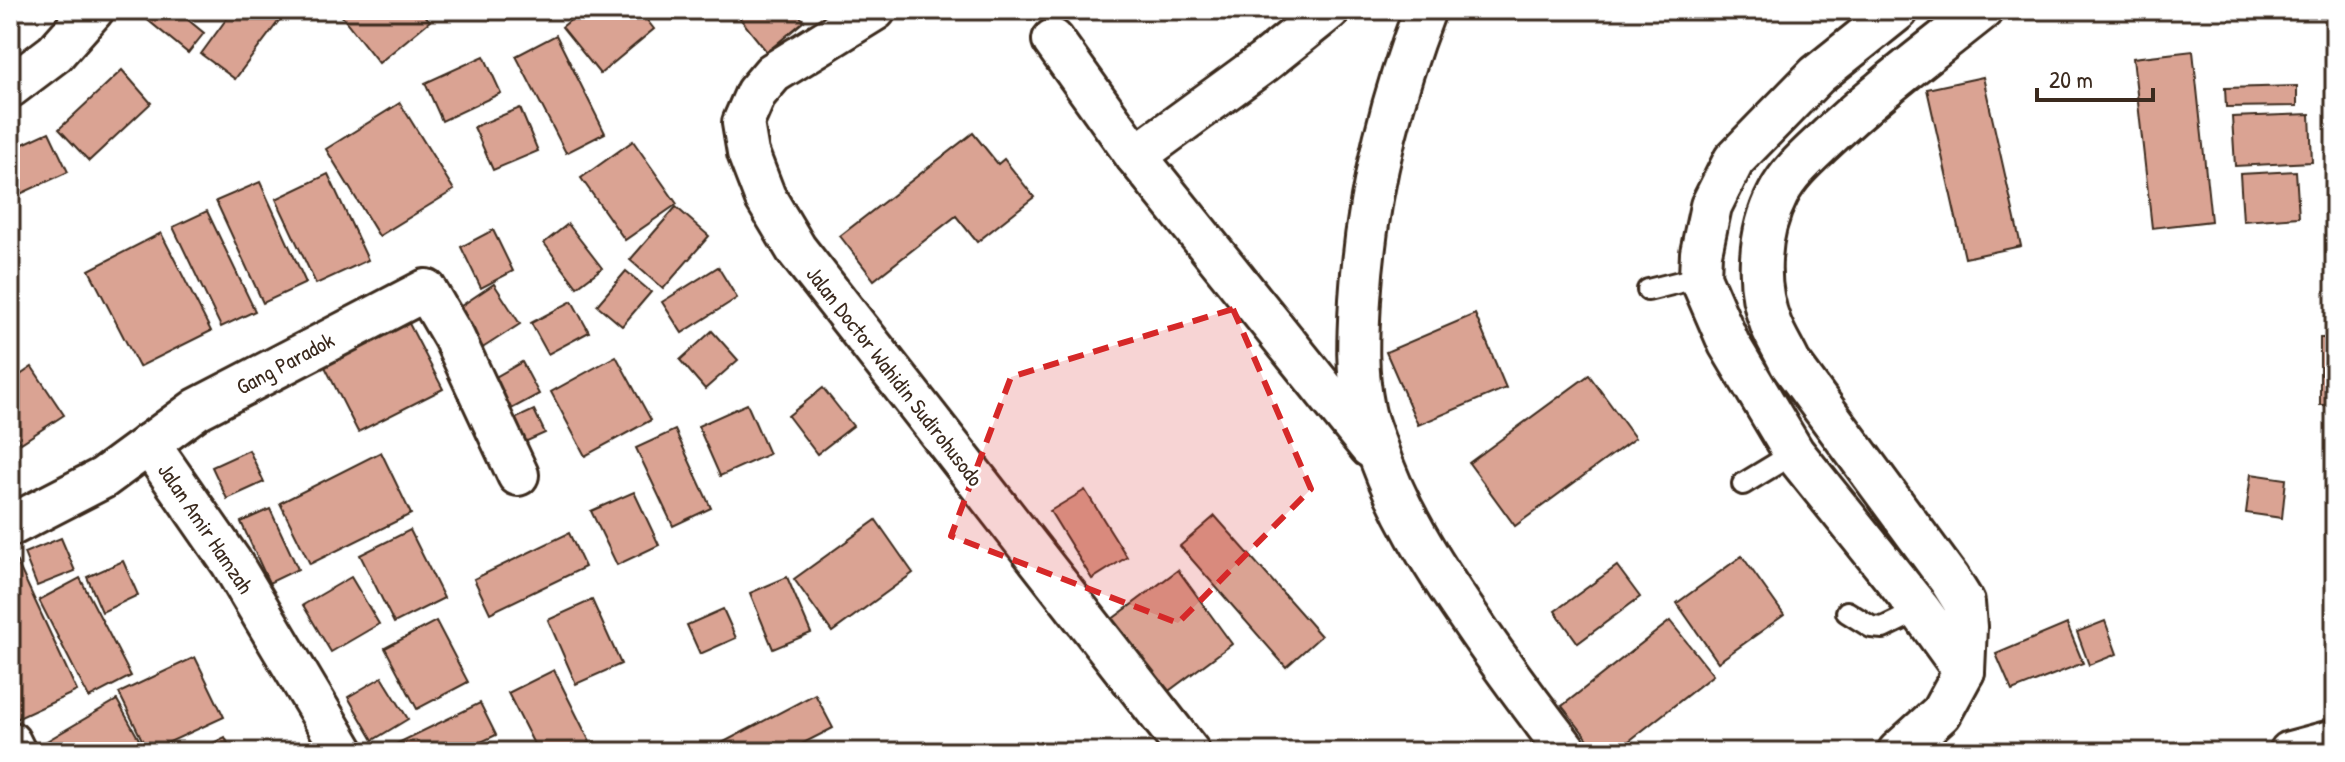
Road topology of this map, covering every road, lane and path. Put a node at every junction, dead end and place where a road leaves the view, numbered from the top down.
1 (93, 10) edge
2 (875, 10) edge
3 (1329, 10) edge
4 (1898, 10) edge
5 (1982, 10) edge
6 (1415, 16) edge
7 (1053, 40) dead end
8 (1817, 75) junction
9 (10, 87) edge
10 (1848, 118) junction
11 (1136, 156) junction
12 (1700, 277) junction
13 (1648, 290) dead end
14 (1770, 324) junction
15 (1729, 344) junction
16 (149, 444) junction
17 (1794, 453) junction
18 (1381, 462) junction
19 (518, 475) dead end
20 (1743, 484) dead end
21 (10, 526) edge
22 (1920, 610) junction
23 (1847, 612) dead end
24 (1964, 671) junction
25 (2335, 740) edge
26 (10, 742) edge
27 (15, 752) edge
28 (344, 752) edge
29 (1189, 752) edge
30 (1567, 752) edge
31 (1898, 752) edge
32 (2290, 752) edge

1 - 9 street
2 - 29 street, Jalan Doctor Wahidin Sudirohusodo
3 - 11 street
4 - 8 street
5 - 10 street
6 - 18 street
7 - 11 street
8 - 10 street
8 - 12 street
10 - 14 street
11 - 18 street
12 - 13 lane
12 - 15 street
14 - 15 street
14 - 24 street
15 - 17 street
16 - 19 street, Gang Paradok
16 - 21 street, Jalan Amir Hamzah
16 - 28 street, Jalan Amir Hamzah
17 - 20 lane
17 - 22 street
18 - 30 street
22 - 23 lane
22 - 24 street
24 - 31 street
25 - 32 street
26 - 27 street

